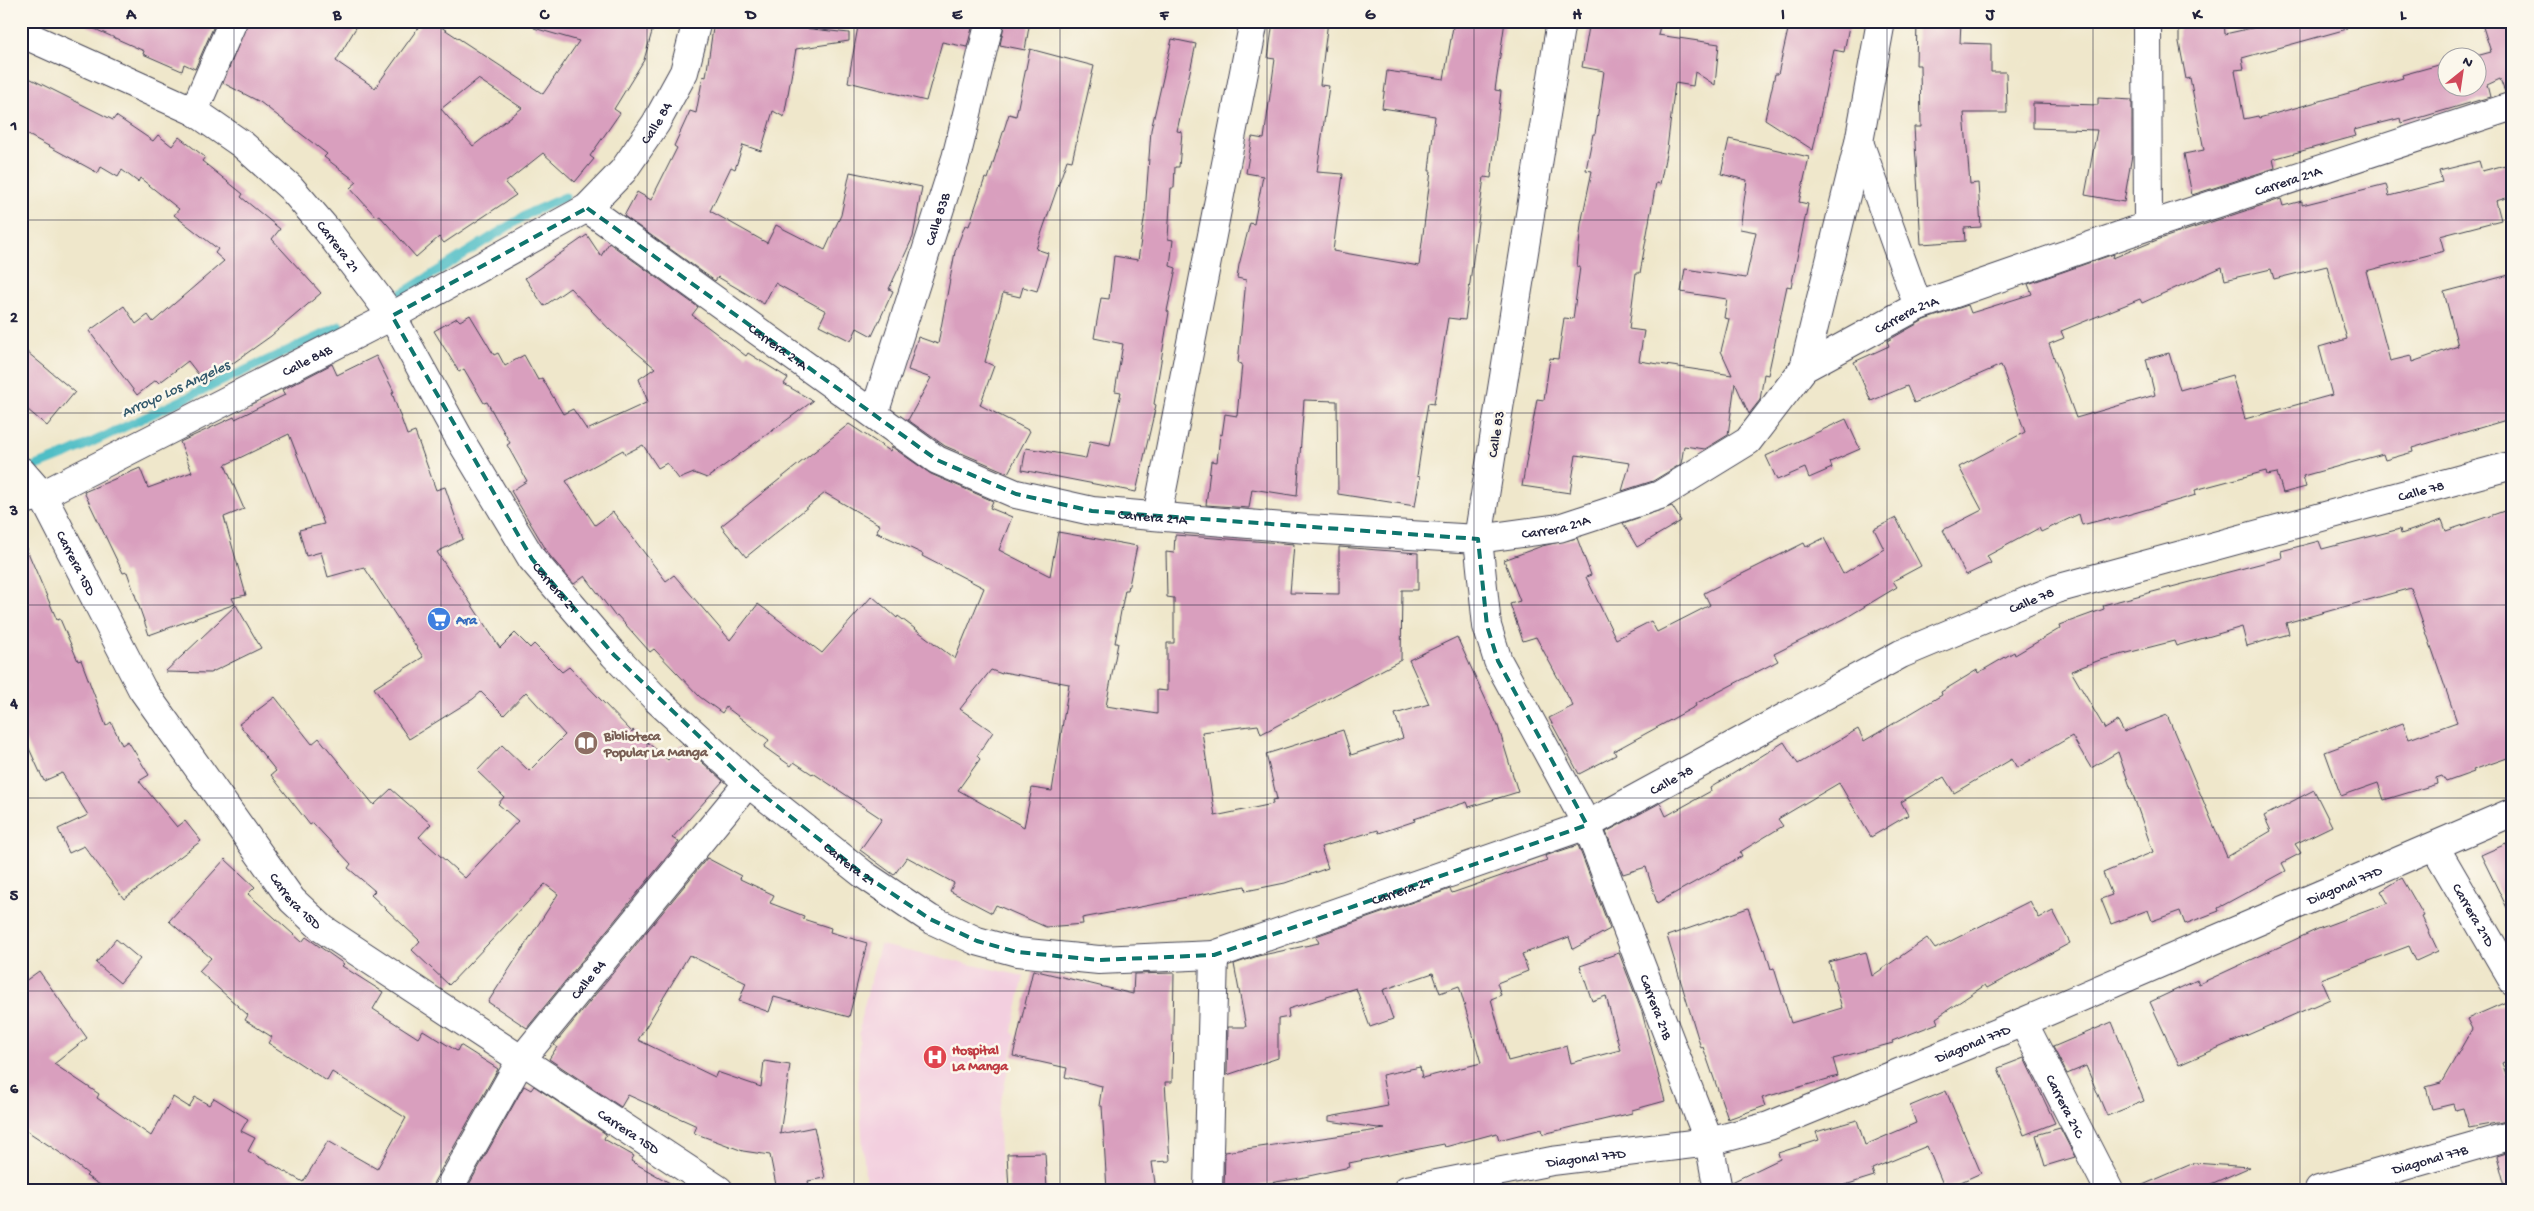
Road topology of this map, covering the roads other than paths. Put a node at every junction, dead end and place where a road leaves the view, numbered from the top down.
1 (233, 21) edge
2 (697, 21) edge
3 (990, 21) edge
4 (1560, 21) edge
5 (1881, 21) edge
6 (2147, 21) edge
7 (1248, 22) edge
8 (21, 33) edge
9 (2513, 106) edge
10 (194, 111) junction
11 (1859, 142) junction
12 (587, 208) junction
13 (2148, 226) junction
14 (1918, 306) junction
15 (392, 316) junction
16 (1804, 368) junction
17 (874, 414) junction
18 (2513, 464) edge
19 (28, 486) edge
20 (1157, 516) junction
21 (1478, 539) junction
22 (748, 783) junction
23 (2513, 812) edge
24 (1587, 825) junction
25 (2435, 847) junction
26 (1214, 955) junction
27 (2513, 981) edge
28 (2023, 1022) junction
29 (521, 1060) junction
30 (2513, 1135) edge
31 (1709, 1142) junction
32 (448, 1190) edge
33 (719, 1190) edge
34 (1208, 1190) edge
35 (1407, 1190) edge
36 (1718, 1190) edge
37 (2109, 1190) edge
38 (2319, 1190) edge

1 - 10 street
2 - 12 street, Calle 84
3 - 17 street, Calle 83B
4 - 21 street, Calle 83
5 - 11 street
6 - 13 street
7 - 20 street
8 - 10 street, Carrera 21
9 - 13 street, Carrera 21A
10 - 15 street, Carrera 21
11 - 14 street
11 - 16 street
12 - 15 street, Calle 84B
12 - 17 street, Carrera 21A
13 - 14 street, Carrera 21A
14 - 16 street, Carrera 21A
15 - 19 street, Calle 84B
15 - 22 street, Carrera 21
16 - 21 street, Carrera 21A
17 - 20 street, Carrera 21A
18 - 24 street, Calle 78
19 - 29 street, Carrera 15D
20 - 21 street, Carrera 21A
21 - 24 street, Calle 83
22 - 26 street, Carrera 21
22 - 29 street, Calle 84
23 - 25 street, Diagonal 77D
24 - 26 street, Carrera 21
24 - 31 street, Carrera 21B
25 - 27 street, Carrera 21D
25 - 28 street, Diagonal 77D
26 - 34 street
28 - 31 street, Diagonal 77D
28 - 37 street, Carrera 21C
29 - 32 street, Calle 84
29 - 33 street, Carrera 15D
30 - 38 street, Diagonal 77B
31 - 35 street, Diagonal 77D
31 - 36 street, Carrera 21B

